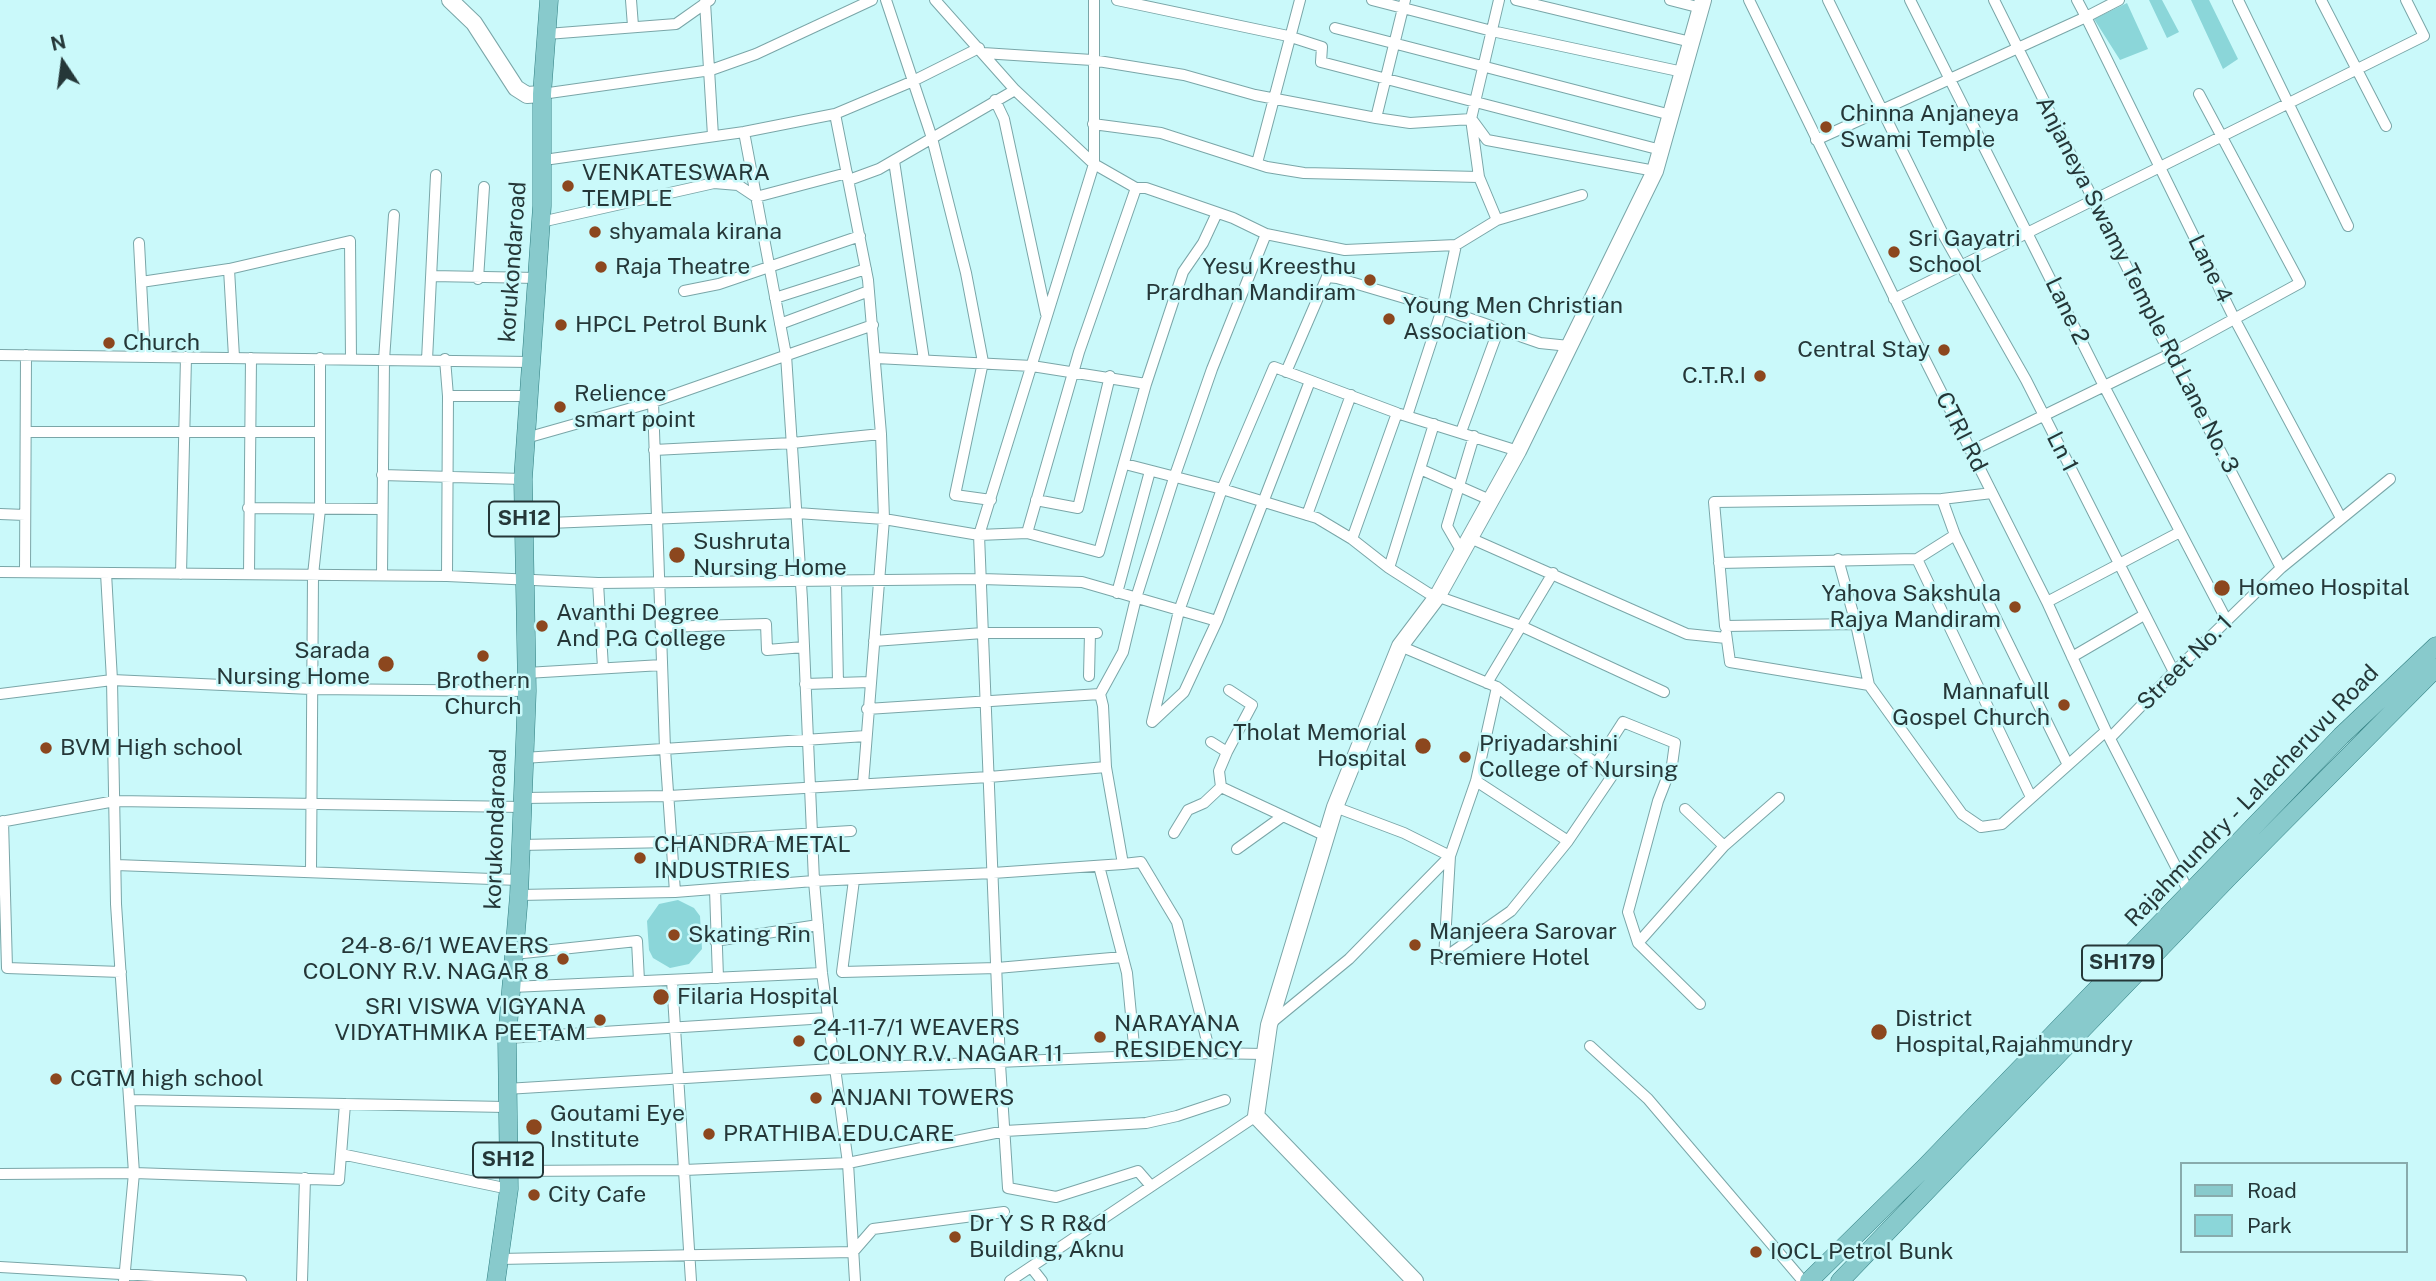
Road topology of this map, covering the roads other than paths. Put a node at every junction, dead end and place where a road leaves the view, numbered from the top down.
1 (450, 0) edge
2 (550, 0) edge
3 (631, 0) edge
4 (872, 0) edge
5 (886, 0) edge
6 (935, 0) edge
7 (1094, 0) edge
8 (1117, 0) edge
9 (1300, 0) edge
10 (1371, 0) edge
11 (1499, 0) edge
12 (1516, 0) edge
13 (1670, 0) edge
14 (1749, 0) edge
15 (1828, 0) edge
16 (1910, 0) edge
17 (1994, 0) edge
18 (2077, 0) edge
19 (2119, 0) edge
20 (2238, 0) edge
21 (2322, 0) edge
22 (2406, 0) edge
23 (708, 1) edge
24 (1404, 4) edge
25 (1702, 4) edge
26 (693, 5) edge
27 (2086, 17) junction
28 (633, 26) junction
29 (1335, 28) dead end
30 (1492, 31) junction
31 (547, 34) junction
32 (1289, 36) junction
33 (1691, 42) junction
34 (1393, 44) junction
35 (2018, 48) junction
36 (981, 50) junction
37 (1092, 60) junction
38 (1483, 69) junction
39 (711, 70) junction
40 (2358, 70) junction
41 (1683, 72) junction
42 (1951, 78) junction
43 (1385, 80) junction
44 (911, 82) junction
45 (1015, 90) junction
46 (542, 94) junction
47 (2200, 94) dead end
48 (1274, 99) junction
49 (995, 100) junction
50 (1474, 104) junction
51 (2288, 106) junction
52 (1883, 110) junction
53 (835, 114) junction
54 (1671, 114) junction
55 (1376, 118) junction
56 (1471, 119) junction
57 (1093, 124) junction
58 (2386, 126) dead end
59 (744, 132) junction
60 (713, 136) junction
61 (2222, 137) junction
62 (932, 138) junction
63 (1816, 140) junction
64 (1661, 149) junction
65 (544, 160) junction
66 (894, 161) junction
67 (1256, 163) junction
68 (1094, 164) junction
69 (2159, 167) junction
70 (1655, 171) junction
71 (436, 175) dead end
72 (848, 177) junction
73 (1479, 177) junction
74 (484, 187) dead end
75 (1136, 188) junction
76 (1582, 195) dead end
77 (757, 197) junction
78 (2093, 200) junction
79 (394, 215) dead end
80 (1216, 215) junction
81 (1497, 220) junction
82 (541, 222) junction
83 (2348, 226) dead end
84 (1265, 234) junction
85 (2028, 234) junction
86 (860, 236) junction
87 (139, 243) dead end
88 (1456, 245) junction
89 (769, 265) junction
90 (1960, 265) junction
91 (229, 269) junction
92 (866, 269) junction
93 (432, 276) junction
94 (478, 278) junction
95 (537, 278) junction
96 (141, 282) junction
97 (684, 291) dead end
98 (869, 291) junction
99 (775, 298) junction
100 (1894, 299) junction
101 (1442, 309) junction
102 (1047, 317) junction
103 (2234, 318) junction
104 (780, 324) junction
105 (873, 325) junction
106 (1499, 328) junction
107 (1569, 346) junction
108 (2169, 354) junction
109 (0, 355) edge
110 (26, 355) junction
111 (786, 355) junction
112 (145, 357) junction
113 (186, 357) junction
114 (234, 358) junction
115 (251, 358) junction
116 (320, 358) junction
117 (876, 358) junction
118 (351, 359) junction
119 (444, 359) junction
120 (384, 360) junction
121 (427, 360) junction
122 (924, 360) junction
123 (530, 362) junction
124 (983, 362) junction
125 (1032, 366) junction
126 (1073, 371) junction
127 (1286, 372) junction
128 (1110, 376) junction
129 (1310, 381) junction
130 (1146, 384) junction
131 (2104, 386) junction
132 (448, 396) junction
133 (527, 396) junction
134 (1351, 396) junction
135 (653, 402) junction
136 (1402, 414) junction
137 (2044, 415) junction
138 (1434, 424) junction
139 (185, 430) junction
140 (250, 430) junction
141 (26, 432) junction
142 (320, 432) junction
143 (1461, 432) junction
144 (881, 434) junction
145 (1474, 436) junction
146 (526, 438) junction
147 (792, 443) junction
148 (654, 450) junction
149 (1518, 451) junction
150 (1971, 451) junction
151 (1125, 464) junction
152 (1420, 469) junction
153 (1150, 471) junction
154 (382, 475) junction
155 (447, 475) junction
156 (1174, 478) junction
157 (523, 479) junction
158 (2390, 479) dead end
159 (1459, 486) junction
160 (1222, 489) junction
161 (1992, 493) junction
162 (1942, 499) junction
163 (992, 500) junction
164 (1036, 500) junction
165 (1490, 500) junction
166 (1261, 502) junction
167 (248, 508) junction
168 (320, 509) junction
169 (382, 509) junction
170 (797, 513) junction
171 (0, 514) edge
172 (25, 515) junction
173 (1307, 515) junction
174 (2341, 517) junction
175 (657, 519) junction
176 (884, 519) junction
177 (524, 524) junction
178 (2180, 532) junction
179 (1027, 533) junction
180 (1955, 535) junction
181 (978, 536) junction
182 (1352, 539) junction
183 (1466, 545) junction
184 (1838, 559) junction
185 (1917, 559) junction
186 (1719, 563) junction
187 (2119, 564) junction
188 (2281, 568) junction
189 (1389, 569) junction
190 (0, 572) edge
191 (25, 572) junction
192 (106, 573) junction
193 (1552, 573) junction
194 (181, 574) junction
195 (248, 574) junction
196 (313, 575) junction
197 (382, 575) junction
198 (447, 576) junction
199 (981, 579) junction
200 (523, 580) junction
201 (801, 582) junction
202 (836, 582) junction
203 (877, 582) junction
204 (598, 583) junction
205 (660, 583) junction
206 (1117, 593) junction
207 (1437, 597) junction
208 (1136, 598) junction
209 (2047, 602) junction
210 (1179, 611) junction
211 (2144, 615) junction
212 (1217, 621) junction
213 (2227, 621) junction
214 (1856, 624) junction
215 (1521, 626) junction
216 (662, 627) junction
217 (1726, 632) junction
218 (983, 634) junction
219 (874, 641) junction
220 (1400, 646) junction
221 (2436, 646) edge
222 (804, 647) junction
223 (2072, 657) junction
224 (662, 666) junction
225 (603, 668) junction
226 (2432, 669) edge
227 (2174, 672) junction
228 (526, 673) junction
229 (1089, 676) dead end
230 (113, 680) junction
231 (870, 682) junction
232 (838, 683) junction
233 (806, 684) junction
234 (1492, 685) junction
235 (1869, 685) junction
236 (311, 689) junction
237 (1229, 690) dead end
238 (527, 691) junction
239 (1664, 692) dead end
240 (0, 694) edge
241 (1100, 694) junction
242 (984, 699) junction
243 (867, 709) junction
244 (2108, 735) junction
245 (866, 736) junction
246 (808, 740) junction
247 (1211, 742) dead end
248 (665, 749) junction
249 (1227, 752) junction
250 (523, 758) junction
251 (2067, 763) junction
252 (1596, 764) junction
253 (1106, 767) junction
254 (989, 777) junction
255 (1475, 781) junction
256 (863, 783) junction
257 (810, 787) junction
258 (1221, 787) junction
259 (2030, 795) junction
260 (669, 796) junction
261 (1779, 798) dead end
262 (115, 801) junction
263 (311, 803) junction
264 (522, 803) junction
265 (1335, 807) junction
266 (1685, 809) dead end
267 (1283, 816) junction
268 (1, 821) edge
269 (851, 831) dead end
270 (1174, 832) dead end
271 (812, 835) junction
272 (1326, 836) junction
273 (1568, 841) junction
274 (672, 842) junction
275 (520, 845) junction
276 (1724, 846) junction
277 (1237, 849) dead end
278 (1450, 856) junction
279 (2173, 863) junction
280 (1123, 864) junction
281 (116, 865) junction
282 (1099, 866) junction
283 (311, 870) junction
284 (993, 873) junction
285 (854, 880) junction
286 (814, 881) junction
287 (519, 888) junction
288 (715, 889) junction
289 (675, 892) junction
290 (2200, 895) junction
291 (818, 925) junction
292 (715, 941) junction
293 (1638, 943) junction
294 (514, 954) junction
295 (1123, 957) junction
296 (4, 968) edge
297 (997, 968) junction
298 (121, 971) junction
299 (821, 973) junction
300 (718, 978) junction
301 (672, 980) junction
302 (639, 981) junction
303 (512, 987) junction
304 (1700, 1004) dead end
305 (827, 1018) junction
306 (1269, 1025) junction
307 (675, 1027) junction
308 (507, 1038) junction
309 (1590, 1046) dead end
310 (1210, 1053) junction
311 (1263, 1054) junction
312 (1135, 1056) junction
313 (1000, 1064) junction
314 (833, 1069) junction
315 (678, 1078) junction
316 (506, 1098) junction
317 (130, 1100) junction
318 (1224, 1100) dead end
319 (345, 1104) junction
320 (1256, 1116) junction
321 (1005, 1131) junction
322 (341, 1154) junction
323 (848, 1163) junction
324 (684, 1170) junction
325 (134, 1173) junction
326 (0, 1174) edge
327 (305, 1178) junction
328 (509, 1180) junction
329 (1151, 1186) junction
330 (1004, 1212) dead end
331 (853, 1252) junction
332 (690, 1253) junction
333 (499, 1259) junction
334 (0, 1267) edge
335 (1031, 1267) junction
336 (125, 1277) edge
337 (241, 1281) edge
338 (302, 1281) edge
339 (496, 1281) edge
340 (691, 1281) edge
341 (855, 1281) edge
342 (1010, 1281) edge
343 (1042, 1281) edge
344 (1415, 1281) edge
345 (1803, 1281) edge
346 (1809, 1281) edge
347 (1840, 1281) edge

1 - 46 street
2 - 31 main road, korukondaroad / SH12
3 - 28 street
4 - 39 street
5 - 44 street
6 - 36 street
7 - 37 street
8 - 32 street
9 - 32 street
10 - 24 street
11 - 30 street
12 - 33 street
13 - 25 street
14 - 63 street, CTRI Rd
15 - 52 street, Ln 1
16 - 42 street, Lane 2
17 - 35 street, Anjaneya Swamy Temple Rd Lane No. 3
18 - 27 street, Lane 4
19 - 27 street
20 - 51 street
21 - 40 street
22 - 40 street
23 - 26 street
23 - 39 street
24 - 30 street
24 - 34 street
25 - 33 street
26 - 28 street
27 - 35 street
27 - 69 street, Lane 4
28 - 31 street
29 - 34 street
30 - 38 street
30 - 41 street
31 - 46 main road, korukondaroad / SH12
32 - 43 street
32 - 48 street
33 - 41 street
34 - 38 street
34 - 43 street
35 - 42 street
35 - 78 street, Anjaneya Swamy Temple Rd Lane No. 3
36 - 37 street
36 - 44 street
36 - 45 street
37 - 48 street
37 - 57 street
38 - 50 street
38 - 54 street
39 - 46 street
39 - 60 street
40 - 51 street
40 - 58 street
41 - 54 street
42 - 52 street
42 - 85 street, Lane 2
43 - 50 street
43 - 55 street
44 - 53 street
44 - 62 street
45 - 49 street
45 - 68 street
46 - 65 main road, korukondaroad / SH12
47 - 61 street
48 - 55 street
48 - 67 street
49 - 62 street
49 - 102 street
50 - 56 street
50 - 64 street
51 - 61 street
51 - 83 street
52 - 63 street
52 - 90 street, Ln 1
53 - 59 street
53 - 72 street
54 - 64 street
55 - 56 street
56 - 70 street
56 - 73 street
57 - 67 street
57 - 68 street
59 - 60 street
59 - 77 street
60 - 65 street
61 - 69 street
61 - 103 street
62 - 66 street
62 - 124 street
63 - 100 street, CTRI Rd
64 - 70 street
65 - 82 main road, korukondaroad / SH12
66 - 72 street
66 - 122 street
67 - 73 street
68 - 75 street
68 - 102 street
69 - 78 street
69 - 103 street, Lane 4
70 - 107 street
71 - 93 street
72 - 77 street
72 - 86 street
73 - 81 street
74 - 94 street
75 - 80 street
75 - 126 street
76 - 81 street
77 - 82 street
77 - 89 street
78 - 85 street
78 - 108 street, Anjaneya Swamy Temple Rd Lane No. 3
79 - 120 street
80 - 84 street
80 - 130 street
81 - 88 street
82 - 95 main road, korukondaroad / SH12
84 - 88 street
84 - 156 street
85 - 90 street
85 - 131 street, Lane 2
86 - 89 street
86 - 92 street
87 - 96 street
88 - 101 street
89 - 97 street
89 - 99 street
90 - 100 street
90 - 137 street, Ln 1
91 - 96 street
91 - 114 street
91 - 118 street
92 - 98 street
92 - 99 street
93 - 94 street
93 - 121 street
94 - 95 street
95 - 123 main road, korukondaroad / SH12
96 - 112 street
98 - 104 street
98 - 105 street
99 - 104 street
100 - 150 street, CTRI Rd
101 - 106 street
101 - 127 street
101 - 136 street
102 - 125 street
103 - 108 street
103 - 174 street, Lane 4
104 - 111 street
105 - 111 street
105 - 117 street
106 - 107 street
106 - 143 street
107 - 149 street
108 - 131 street
108 - 188 street, Anjaneya Swamy Temple Rd Lane No. 3
109 - 110 street
110 - 112 street
110 - 141 street
111 - 135 street
111 - 147 street
112 - 113 street
113 - 114 street
113 - 139 street
114 - 115 street
115 - 116 street
115 - 140 street
116 - 118 street
116 - 142 street
117 - 122 street
117 - 144 street
118 - 120 street
119 - 121 street
119 - 123 street
119 - 132 street
120 - 121 street
120 - 154 street
122 - 124 street
123 - 133 main road, korukondaroad / SH12
124 - 125 street
124 - 163 street
125 - 126 street
125 - 163 street
126 - 128 street
126 - 164 street
127 - 129 street
127 - 160 street
128 - 130 street
128 - 164 street
129 - 134 street
129 - 166 street
130 - 151 street
131 - 137 street
131 - 178 street, Lane 2
132 - 133 street
132 - 155 street
133 - 146 main road, korukondaroad / SH12
134 - 136 street
134 - 173 street
135 - 146 street
135 - 148 street
136 - 138 street
136 - 182 street
137 - 150 street
137 - 187 street, Ln 1
138 - 143 street
138 - 152 street
139 - 140 street
139 - 141 street
139 - 194 street
140 - 142 street
140 - 167 street
141 - 172 street
142 - 168 street
143 - 145 street
144 - 147 street
144 - 176 street
145 - 149 street
145 - 159 street
146 - 157 main road, korukondaroad / SH12
147 - 148 street
147 - 170 street
148 - 175 street
149 - 165 street
150 - 161 street, CTRI Rd
151 - 153 street
151 - 179 street
152 - 159 street
152 - 189 street
153 - 156 street
153 - 206 street
154 - 155 street
154 - 169 street
155 - 157 street
155 - 198 street
156 - 160 street
156 - 208 street
157 - 177 main road, korukondaroad / SH12
158 - 174 street, Street No. 1
159 - 165 street
159 - 183 street
160 - 166 street
160 - 210 street
161 - 162 street
161 - 209 street, CTRI Rd
162 - 180 street
162 - 186 street
163 - 181 street
164 - 179 street
165 - 183 street
166 - 173 street
166 - 212 street
167 - 168 street
167 - 195 street
168 - 169 street
168 - 196 street
169 - 197 street
170 - 175 street
170 - 176 street
170 - 201 street
171 - 172 street
172 - 191 street
173 - 182 street
174 - 188 street, Street No. 1
175 - 177 street
175 - 205 street
176 - 181 street
176 - 203 street
177 - 200 main road, korukondaroad / SH12
178 - 187 street
178 - 213 street, Lane 2
179 - 181 street
180 - 185 street
180 - 251 street
181 - 199 street
182 - 189 street
183 - 193 street
183 - 207 street
184 - 185 street
184 - 186 street
184 - 214 street
185 - 259 street
186 - 217 street
187 - 209 street
187 - 211 street, Ln 1
188 - 213 street, Street No. 1
189 - 207 street
190 - 191 street
191 - 192 street
192 - 194 street
192 - 230 street
193 - 215 street
193 - 217 street
194 - 195 street
195 - 196 street
196 - 197 street
196 - 236 street
197 - 198 street
198 - 200 street
199 - 203 street
199 - 206 street
199 - 218 street
200 - 204 street
200 - 228 main road, korukondaroad / SH12
201 - 202 street
201 - 205 street
201 - 222 street
202 - 203 street
202 - 232 street
203 - 219 street
204 - 205 street
204 - 225 street
205 - 216 street
206 - 208 street
207 - 215 street
207 - 220 street
208 - 210 street
208 - 241 street
209 - 223 street, CTRI Rd
210 - 212 street
210 - 212 street
211 - 223 street
211 - 227 street, Ln 1
213 - 227 street, Street No. 1
214 - 217 street
214 - 235 street
215 - 234 street
215 - 239 street
216 - 222 street
216 - 224 street
217 - 235 street
218 - 219 street
218 - 229 street
218 - 242 street
219 - 231 street
220 - 234 street
220 - 265 street
221 - 226 main road, Rajahmundry - Lalacheruvu Road / SH179
222 - 233 street
223 - 244 street, CTRI Rd
224 - 225 street
224 - 248 street
225 - 228 street
226 - 290 main road, Rajahmundry - Lalacheruvu Road / SH179
227 - 244 street, Street No. 1
228 - 238 main road, korukondaroad / SH12
230 - 236 street
230 - 240 street
230 - 262 street
231 - 232 street
231 - 243 street
232 - 233 street
233 - 246 street
234 - 252 street
234 - 255 street
235 - 259 street, Street No. 1
236 - 238 street
236 - 263 street
237 - 249 street
238 - 250 main road, korukondaroad / SH12
241 - 242 street
241 - 253 street
242 - 243 street
242 - 254 street
243 - 245 street
244 - 251 street, Street No. 1
244 - 279 street, CTRI Rd
245 - 246 street
245 - 256 street
246 - 248 street
246 - 257 street
247 - 249 street
248 - 250 street
248 - 260 street
249 - 258 street
250 - 264 main road, korukondaroad / SH12
251 - 259 street, Street No. 1
252 - 273 street
252 - 293 street
253 - 254 street
253 - 280 street
254 - 256 street
254 - 284 street
255 - 273 street
255 - 278 street
256 - 257 street
257 - 260 street
257 - 271 street
258 - 267 street
258 - 270 street
260 - 264 street
260 - 274 street
261 - 276 street
262 - 263 street
262 - 268 street
262 - 281 street
263 - 264 street
263 - 283 street
264 - 275 main road, korukondaroad / SH12
265 - 272 street
265 - 278 street
266 - 276 street
267 - 272 street
267 - 277 street
268 - 296 street
269 - 271 street
271 - 274 street
271 - 286 street
272 - 306 street
273 - 278 street
274 - 275 street
274 - 289 street
275 - 287 main road, korukondaroad / SH12
276 - 293 street
278 - 306 street
279 - 290 street, CTRI Rd
279 - 290 street, CTRI Rd
280 - 282 street
280 - 310 street
281 - 283 street
281 - 298 street
282 - 284 street
282 - 295 street
283 - 287 street
284 - 285 street
284 - 297 street
285 - 286 street
285 - 297 street
286 - 288 street
286 - 291 street
287 - 289 street
287 - 294 main road, korukondaroad / SH12
288 - 289 street
288 - 292 street
290 - 346 main road, Rajahmundry - Lalacheruvu Road / SH179
290 - 347 main road, SH179
291 - 292 street
291 - 299 street
292 - 300 street
293 - 304 street
294 - 302 street
294 - 303 main road, korukondaroad / SH12
295 - 297 street
295 - 312 street
296 - 298 street
297 - 313 street
298 - 317 street
299 - 300 street
299 - 305 street
300 - 301 street
301 - 302 street
301 - 307 street
302 - 303 street
303 - 308 main road, korukondaroad / SH12
305 - 307 street
305 - 314 street
306 - 311 street
307 - 308 street
307 - 315 street
308 - 316 main road, korukondaroad / SH12
309 - 345 street
310 - 311 street
310 - 312 street
311 - 320 street
312 - 313 street
313 - 314 street
313 - 321 street
314 - 315 street
314 - 323 street
315 - 316 street
315 - 324 street
316 - 319 street
316 - 328 main road, korukondaroad / SH12
317 - 319 street
317 - 325 street
318 - 321 street
319 - 322 street
320 - 329 street
320 - 344 street
321 - 323 street
321 - 329 street
322 - 327 street
322 - 328 street
323 - 324 street
323 - 331 street
324 - 328 street
324 - 332 street
325 - 326 street
325 - 327 street
325 - 336 street
327 - 338 street
328 - 333 main road, korukondaroad / SH12
329 - 335 street
330 - 331 street
331 - 332 street
331 - 341 street
332 - 333 street
332 - 340 street
333 - 339 main road, korukondaroad / SH12
334 - 336 street
335 - 342 street
335 - 343 street
336 - 337 street

